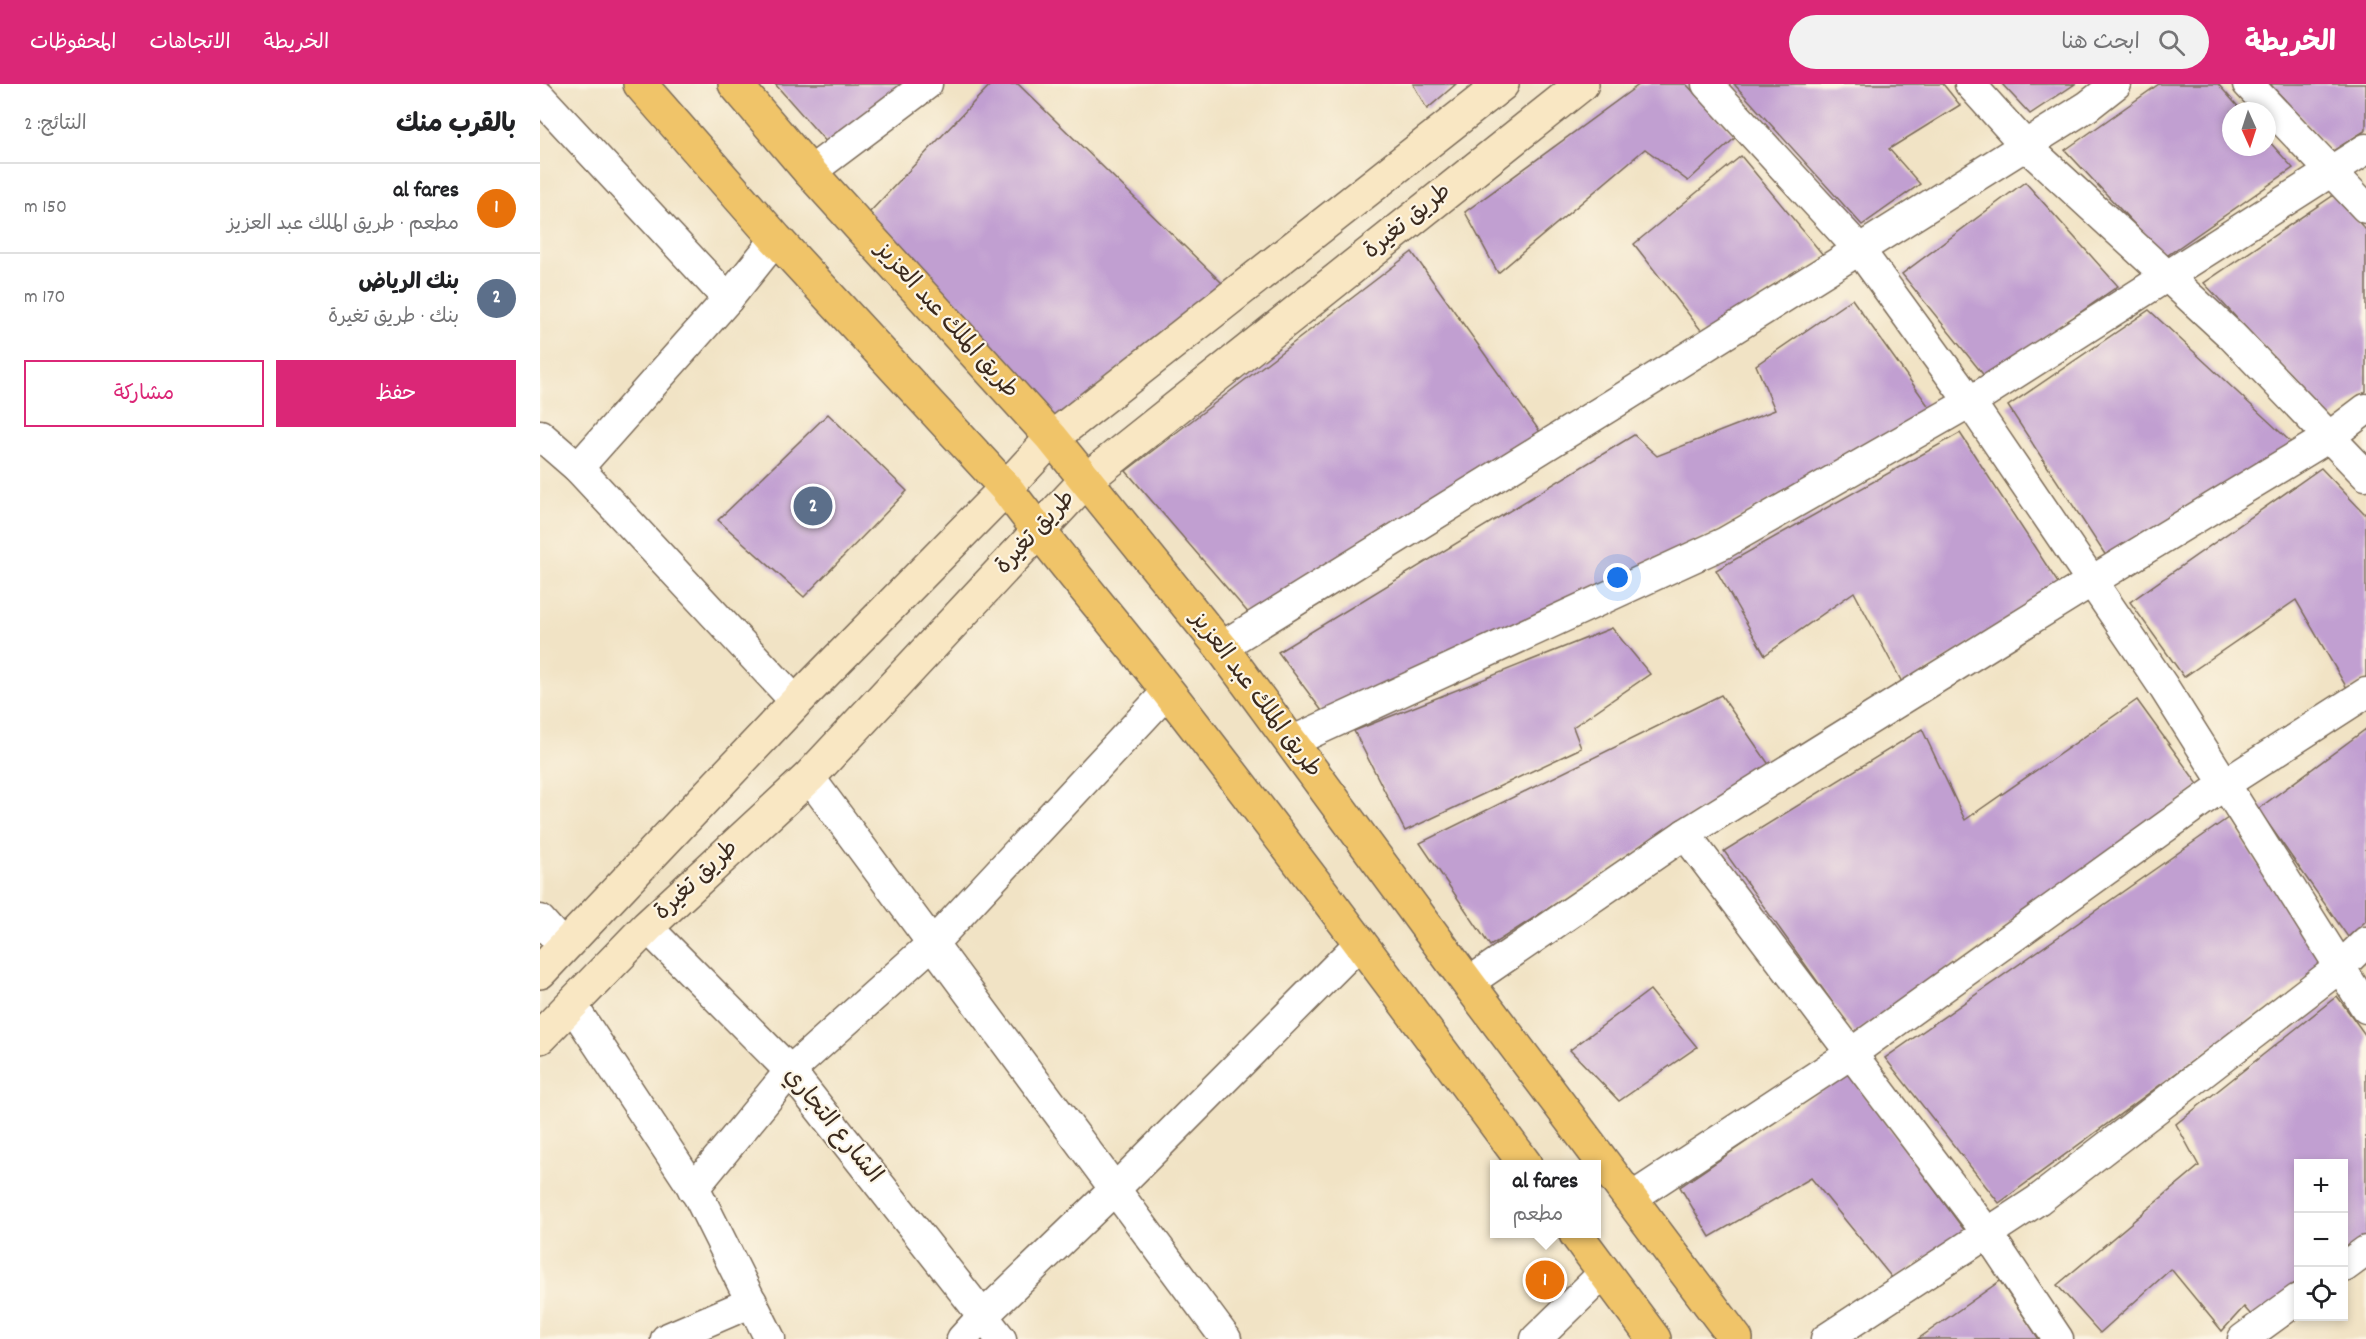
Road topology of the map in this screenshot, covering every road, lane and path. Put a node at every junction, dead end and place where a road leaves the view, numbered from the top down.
1 (640, 84) edge
2 (735, 84) edge
3 (927, 84) edge
4 (1502, 84) edge
5 (1582, 84) edge
6 (1707, 84) edge
7 (1970, 84) edge
8 (2116, 84) edge
9 (2248, 84) edge
10 (540, 97) edge
11 (2025, 145) junction
12 (2366, 149) edge
13 (2331, 171) junction
14 (810, 172) junction
15 (2366, 208) edge
16 (776, 239) junction
17 (1858, 248) junction
18 (2167, 276) junction
19 (728, 299) junction
20 (1970, 402) junction
21 (2366, 409) edge
22 (540, 435) edge
23 (2329, 437) junction
24 (1052, 438) junction
25 (578, 468) junction
26 (2366, 475) edge
27 (1087, 479) junction
28 (1006, 488) junction
29 (1038, 531) junction
30 (2092, 581) junction
31 (1221, 647) junction
32 (1168, 691) junction
33 (2366, 693) edge
34 (796, 702) junction
35 (1291, 742) junction
36 (809, 777) junction
37 (2225, 784) junction
38 (1685, 834) junction
39 (540, 920) edge
40 (647, 927) junction
41 (1361, 942) junction
42 (2366, 942) edge
43 (933, 943) junction
44 (564, 947) junction
45 (2340, 967) junction
46 (540, 972) edge
47 (1468, 983) junction
48 (572, 1005) junction
49 (2366, 1008) edge
50 (540, 1037) edge
51 (1852, 1053) junction
52 (790, 1071) junction
53 (1522, 1160) edge
54 (1601, 1160) edge
55 (1601, 1160) edge
56 (693, 1189) junction
57 (1115, 1189) junction
58 (1630, 1199) junction
59 (1988, 1234) junction
60 (1580, 1238) edge
61 (2366, 1251) edge
62 (2348, 1264) edge
63 (1605, 1272) junction
64 (752, 1302) junction
65 (2294, 1302) edge
66 (983, 1316) junction
67 (666, 1339) edge
68 (770, 1339) edge
69 (962, 1339) edge
70 (1001, 1339) edge
71 (1226, 1339) edge
72 (1536, 1339) edge
73 (1654, 1339) edge
74 (1736, 1339) edge
75 (1826, 1339) edge
76 (2058, 1339) edge
77 (2243, 1339) edge

1 - 16 highway
2 - 14 highway, طريق الملك عبد العزيز
3 - 14 street
4 - 24 main road, طريق تغيرة
5 - 27 main road, طريق تغيرة
6 - 17 street
7 - 11 street
8 - 11 street
9 - 13 street
10 - 19 street
11 - 17 street
11 - 18 street
12 - 13 street
13 - 15 street
13 - 18 street
14 - 24 highway, طريق الملك عبد العزيز
16 - 19 street
16 - 28 highway
17 - 20 street
17 - 31 street
18 - 20 street
18 - 23 street
19 - 25 street
20 - 30 street
20 - 35 street
21 - 23 street
22 - 25 street
23 - 26 street
23 - 30 street
24 - 27 highway, طريق الملك عبد العزيز
24 - 28 main road, طريق تغيرة
25 - 34 street
27 - 29 main road, طريق تغيرة
27 - 31 highway, طريق الملك عبد العزيز
28 - 29 highway
28 - 34 main road, طريق تغيرة
29 - 32 highway
29 - 36 main road, طريق تغيرة
30 - 37 street
30 - 38 street
31 - 35 highway, طريق الملك عبد العزيز
32 - 41 highway
32 - 43 street
33 - 37 street
34 - 44 main road, طريق تغيرة
35 - 47 highway, طريق الملك عبد العزيز
36 - 40 main road, طريق تغيرة
36 - 43 street
37 - 45 street
37 - 51 street
38 - 47 street
38 - 51 street
39 - 44 street
40 - 48 main road, طريق تغيرة
40 - 52 street, الشارع التجاري
41 - 53 highway
41 - 57 street
42 - 45 street
43 - 52 street
43 - 57 street
44 - 46 main road, طريق تغيرة
45 - 49 street
45 - 59 street
47 - 55 highway, طريق الملك عبد العزيز
48 - 50 main road, طريق تغيرة
48 - 56 street
51 - 58 street
51 - 59 street
52 - 56 street
52 - 66 street, الشارع التجاري
54 - 58 highway, طريق الملك عبد العزيز
56 - 64 street
57 - 66 street
57 - 71 street
58 - 74 highway, طريق الملك عبد العزيز
59 - 75 street
59 - 76 street
60 - 63 highway
61 - 62 street
63 - 72 street
63 - 73 highway
64 - 67 street
64 - 68 street
65 - 77 street
66 - 69 street
66 - 70 street, الشارع التجاري

